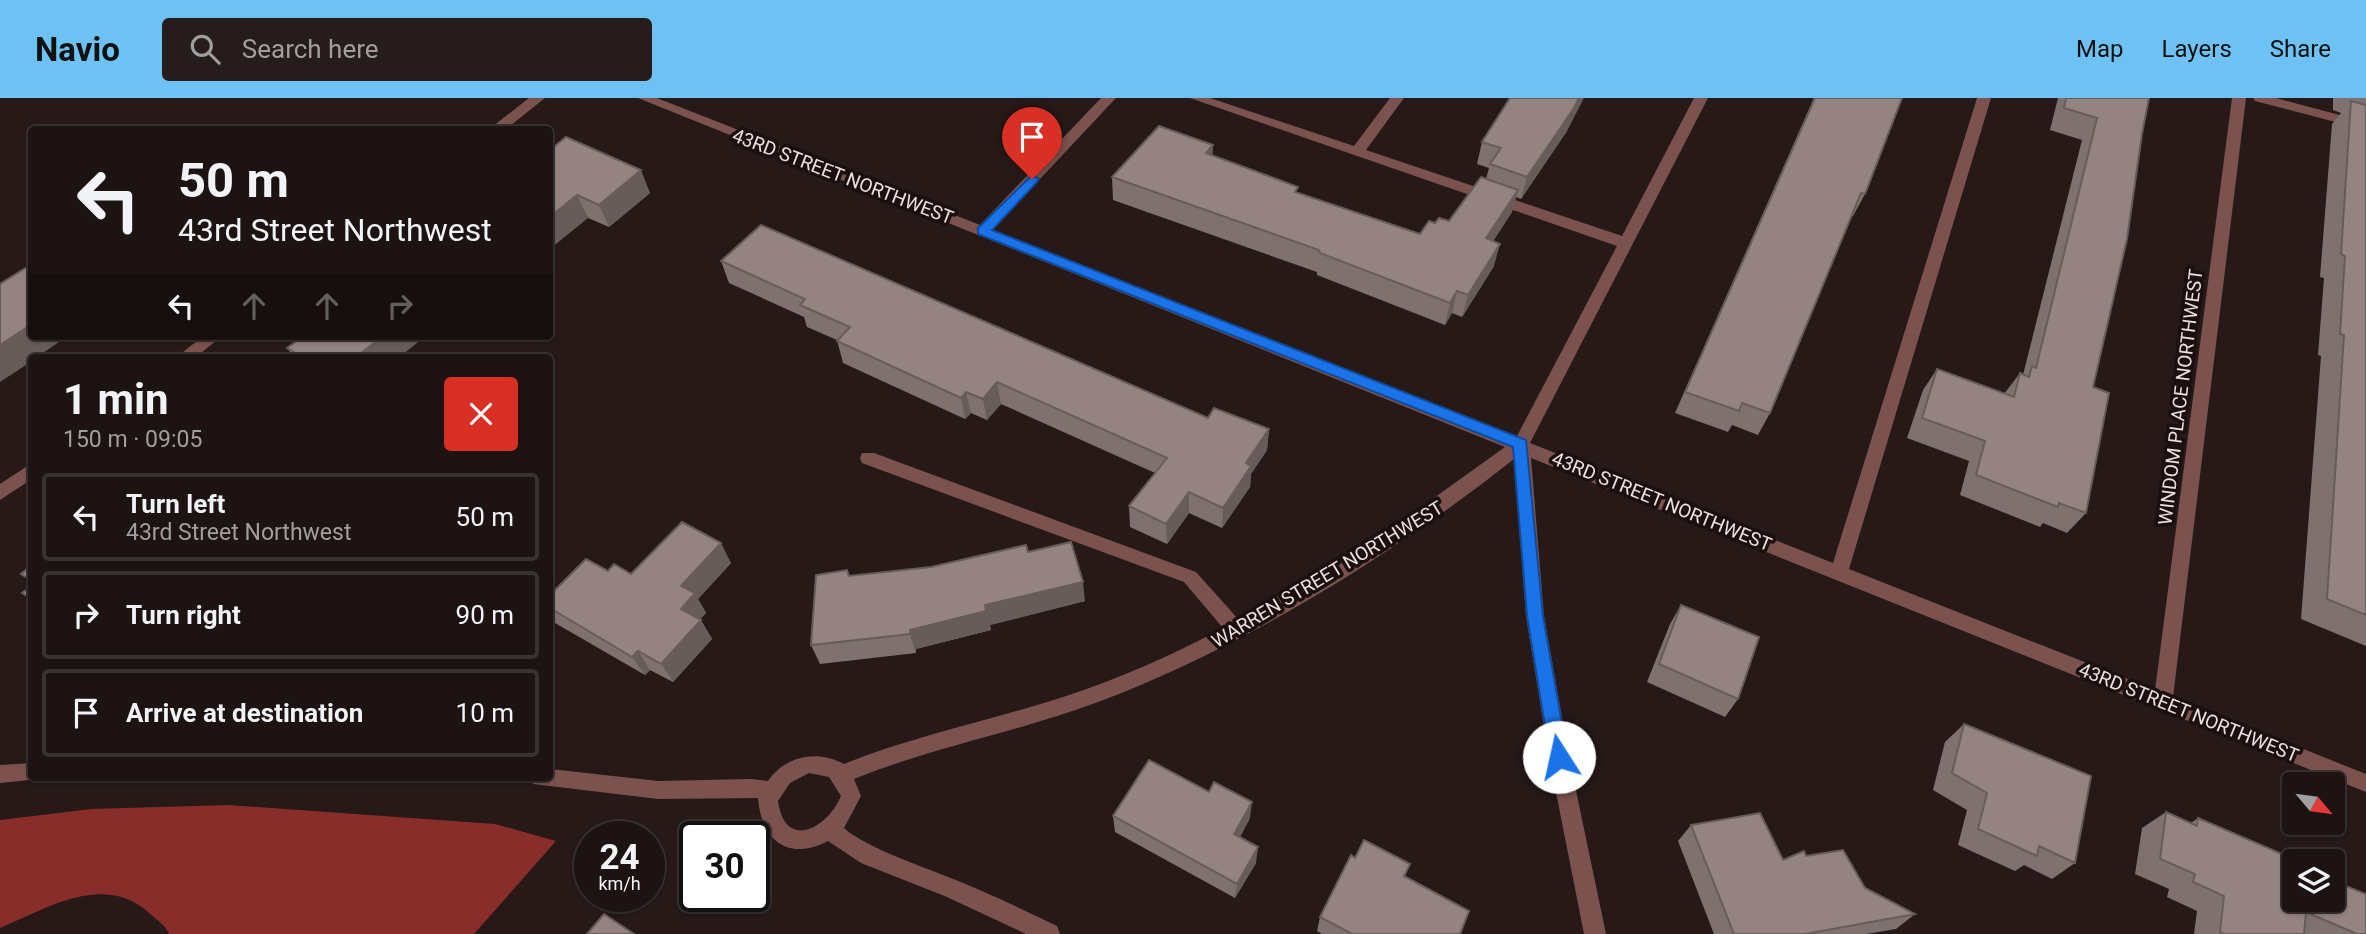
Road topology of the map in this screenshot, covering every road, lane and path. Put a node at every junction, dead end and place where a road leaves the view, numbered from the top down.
1 (538, 98) edge
2 (645, 98) edge
3 (1110, 98) edge
4 (1197, 98) edge
5 (1397, 98) edge
6 (1701, 98) edge
7 (1984, 98) edge
8 (2239, 98) edge
9 (2260, 98) edge
10 (500, 126) edge
11 (2366, 127) edge
12 (1357, 152) junction
13 (983, 231) junction
14 (1625, 243) junction
15 (208, 340) edge
16 (189, 354) edge
17 (1521, 444) junction
18 (868, 458) dead end
19 (28, 473) edge
20 (0, 493) edge
21 (1839, 572) junction
22 (1237, 631) junction
23 (2163, 702) junction
24 (28, 772) edge
25 (0, 774) edge
26 (843, 774) junction
27 (553, 778) edge
28 (2366, 783) edge
29 (772, 791) junction
30 (831, 830) junction
31 (1049, 934) edge
32 (1595, 934) edge

1 - 10 street
2 - 13 street, 43RD STREET NORTHWEST
3 - 13 street
4 - 12 street
5 - 12 street
6 - 14 street, WARREN STREET NORTHWEST
7 - 21 street
8 - 23 street, WINDOM PLACE NORTHWEST
9 - 11 street
12 - 14 street
13 - 17 street, 43RD STREET NORTHWEST
14 - 17 street, WARREN STREET NORTHWEST
15 - 16 street
17 - 21 street, 43RD STREET NORTHWEST
17 - 22 street, WARREN STREET NORTHWEST
17 - 32 street
18 - 22 street
19 - 20 street
21 - 23 street, 43RD STREET NORTHWEST
22 - 26 street, WARREN STREET NORTHWEST
23 - 28 street, 43RD STREET NORTHWEST
24 - 25 street
26 - 29 street
26 - 30 street
27 - 29 street
29 - 30 street
30 - 31 street

